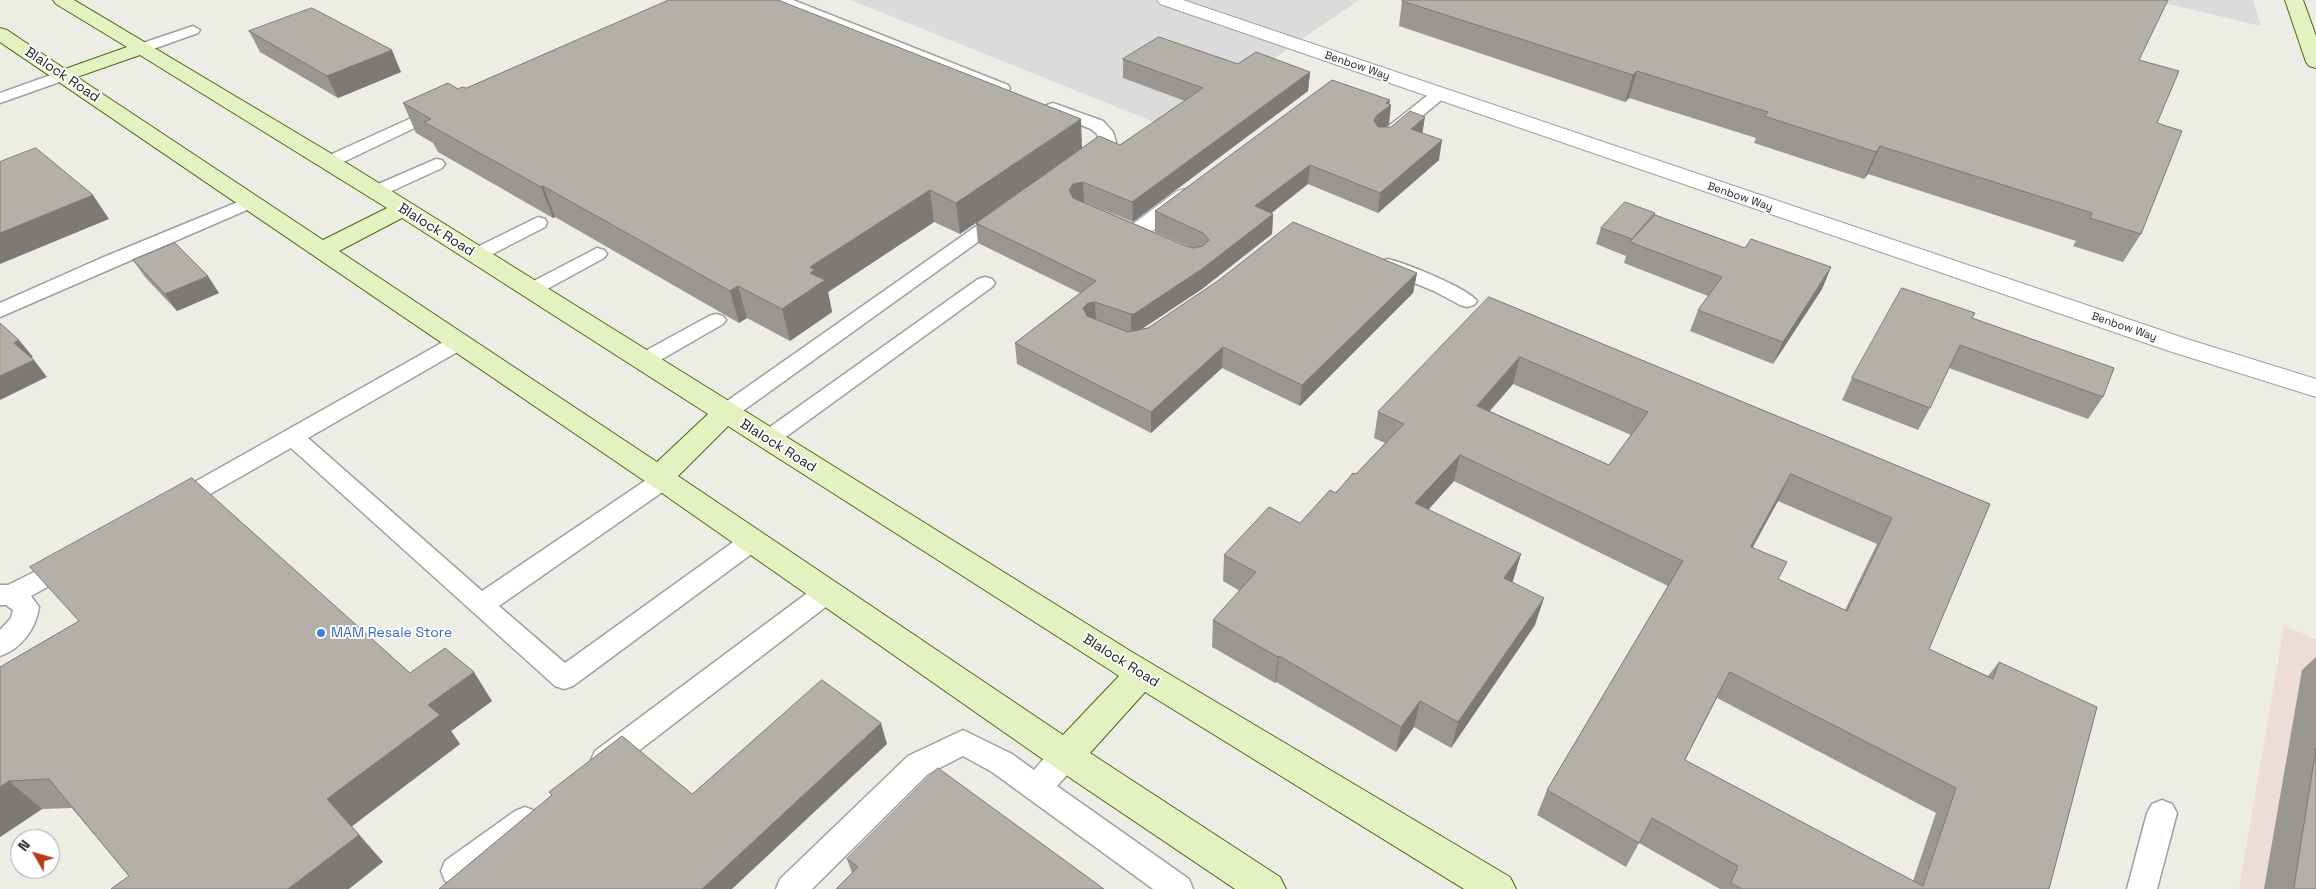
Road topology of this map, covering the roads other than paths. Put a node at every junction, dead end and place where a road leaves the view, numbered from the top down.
1 (62, 0) edge
2 (780, 0) edge
3 (1166, 0) edge
4 (2294, 0) edge
5 (193, 30) dead end
6 (0, 34) edge
7 (2311, 34) edge
8 (142, 48) junction
9 (2316, 61) edge
10 (62, 76) junction
11 (1016, 93) edge
12 (1439, 94) junction
13 (0, 98) edge
14 (1034, 100) edge
15 (456, 102) edge
16 (1381, 141) edge
17 (329, 162) junction
18 (436, 164) edge
19 (1067, 170) edge
20 (1199, 186) edge
21 (375, 192) junction
22 (250, 202) junction
23 (1019, 204) edge
24 (403, 209) junction
25 (1091, 215) edge
26 (538, 223) dead end
27 (1135, 234) junction
28 (1161, 245) edge
29 (322, 250) junction
30 (597, 254) dead end
31 (476, 255) junction
32 (1372, 258) edge
33 (985, 284) dead end
34 (531, 290) junction
35 (1467, 301) dead end
36 (0, 311) edge
37 (716, 320) dead end
38 (459, 342) junction
39 (644, 361) junction
40 (2316, 388) edge
41 (725, 412) junction
42 (293, 437) junction
43 (768, 440) junction
44 (661, 478) junction
45 (157, 514) edge
46 (752, 541) junction
47 (89, 552) edge
48 (826, 592) junction
49 (6, 595) edge
50 (481, 605) junction
51 (0, 645) edge
52 (1142, 674) junction
53 (1066, 756) junction
54 (585, 776) edge
55 (1036, 788) junction
56 (546, 805) edge
57 (2162, 813) dead end
58 (456, 871) dead end
59 (791, 889) edge
60 (1178, 889) edge
61 (1267, 889) edge
62 (1497, 889) edge
63 (2142, 889) edge

1 - 8 main road, Blalock Road
2 - 11 lane
3 - 12 street, Benbow Way
4 - 7 main road
5 - 8 lane
6 - 10 main road, Blalock Road
7 - 9 main road
8 - 10 main road
8 - 17 main road, Blalock Road
10 - 13 lane
10 - 22 main road, Blalock Road
12 - 16 lane
12 - 40 street, Benbow Way
14 - 19 lane
15 - 17 lane
17 - 21 main road, Blalock Road
18 - 21 lane
20 - 27 street
21 - 24 main road, Blalock Road
22 - 29 main road, Blalock Road
22 - 36 lane
23 - 41 lane
24 - 29 main road
24 - 31 main road, Blalock Road
25 - 27 street
26 - 31 lane
27 - 28 street
29 - 38 main road, Blalock Road
30 - 34 lane
31 - 34 main road, Blalock Road
32 - 35 lane
33 - 43 lane
34 - 39 main road, Blalock Road
37 - 39 lane
38 - 42 lane
38 - 44 main road, Blalock Road
39 - 41 main road, Blalock Road
41 - 43 main road, Blalock Road
41 - 44 main road
42 - 45 lane
42 - 50 lane
43 - 52 main road, Blalock Road
44 - 46 main road, Blalock Road
44 - 50 lane
46 - 48 main road, Blalock Road
46 - 50 lane
47 - 49 lane
48 - 53 main road, Blalock Road
48 - 54 lane
49 - 51 lane
52 - 53 main road
52 - 62 main road, Blalock Road
53 - 55 lane
53 - 61 main road, Blalock Road
55 - 59 lane
55 - 60 lane
56 - 58 lane
57 - 63 lane

